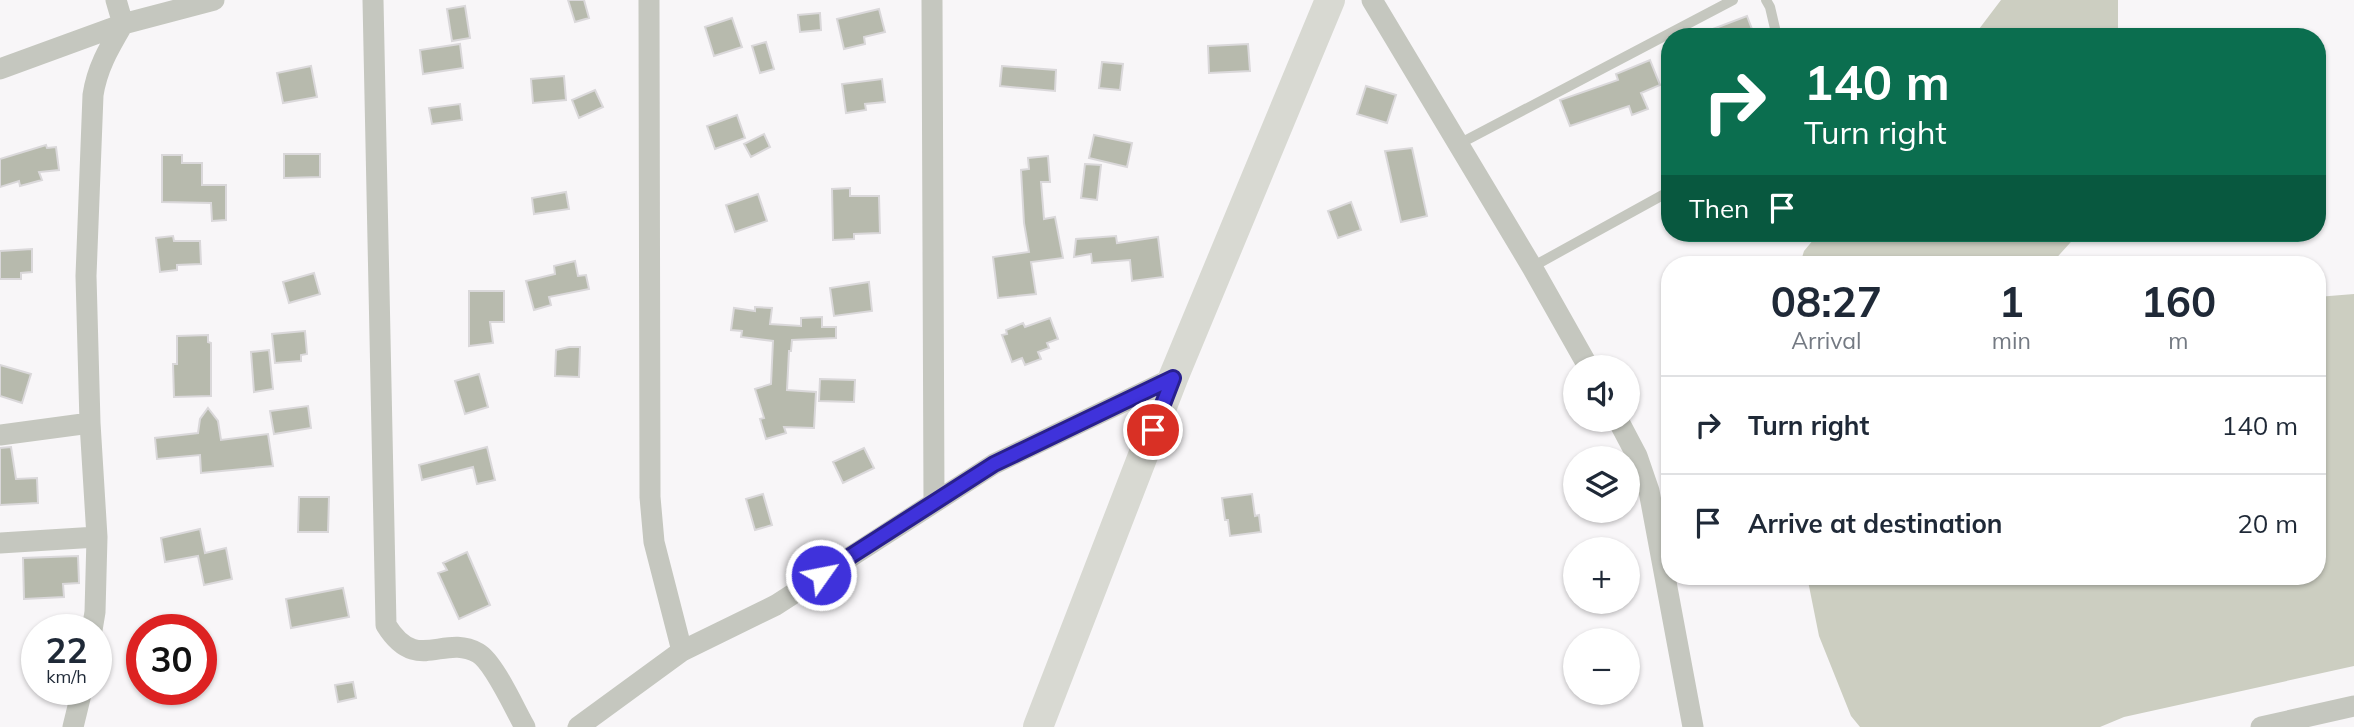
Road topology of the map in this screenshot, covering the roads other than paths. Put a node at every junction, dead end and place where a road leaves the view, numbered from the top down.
1 (116, 0) edge
2 (214, 0) edge
3 (373, 0) edge
4 (649, 0) edge
5 (932, 0) edge
6 (1330, 0) edge
7 (1372, 0) edge
8 (1733, 0) edge
9 (1766, 0) edge
10 (123, 24) junction
11 (1680, 28) edge
12 (1775, 28) edge
13 (1661, 38) edge
14 (0, 69) edge
15 (1457, 145) junction
16 (1661, 196) edge
17 (1532, 267) junction
18 (1581, 355) edge
19 (1173, 378) junction
20 (90, 423) junction
21 (1624, 432) edge
22 (0, 435) edge
23 (934, 502) junction
24 (97, 537) junction
25 (0, 542) edge
26 (1661, 555) edge
27 (1667, 585) edge
28 (95, 614) edge
29 (682, 651) junction
30 (78, 705) edge
31 (2354, 706) edge
32 (73, 727) edge
33 (525, 727) edge
34 (578, 727) edge
35 (1038, 727) edge
36 (1693, 727) edge
37 (2261, 727) edge

1 - 10 street
2 - 10 street
3 - 33 street
4 - 29 street
5 - 23 street
6 - 19 street
7 - 15 street
8 - 11 lane
9 - 12 lane
10 - 14 street
10 - 20 street
13 - 15 lane
15 - 17 street
16 - 17 lane
17 - 18 street
19 - 23 street
19 - 35 street
20 - 22 street
20 - 24 street
21 - 26 street
23 - 29 street
24 - 25 street
24 - 28 street
27 - 36 street
29 - 34 street
30 - 32 street
31 - 37 street

